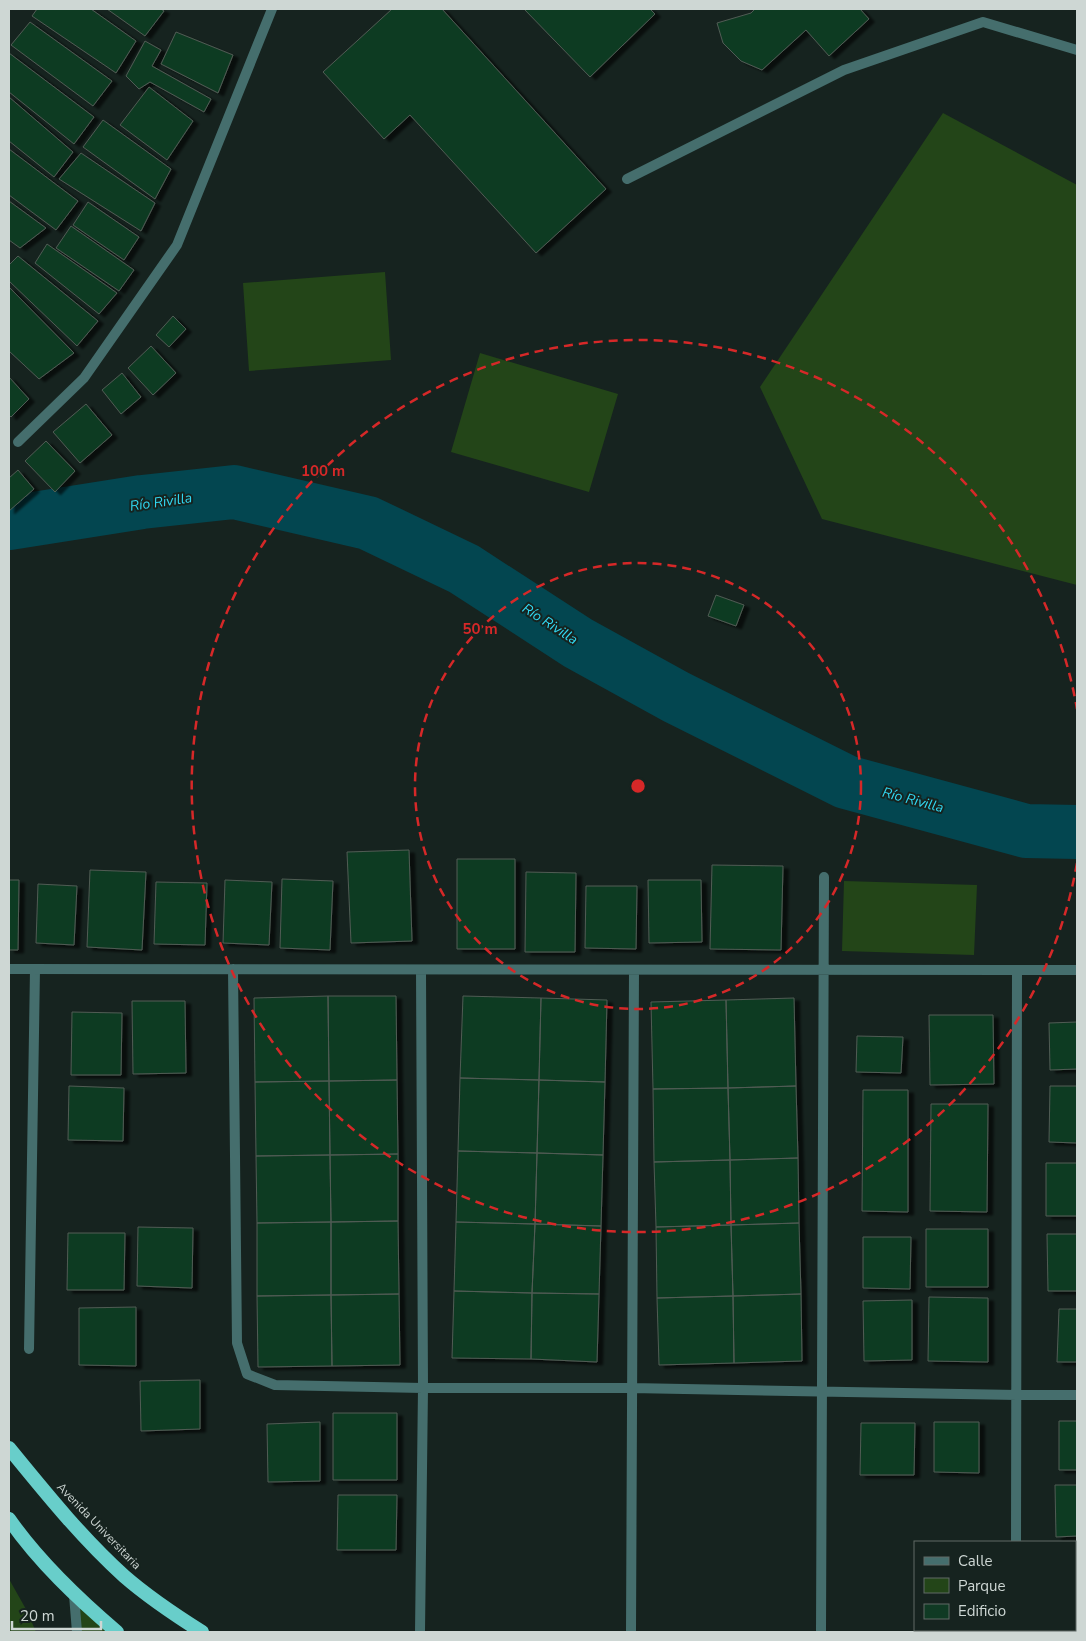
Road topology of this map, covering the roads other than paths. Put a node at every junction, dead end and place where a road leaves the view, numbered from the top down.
1 (272, 9) edge
2 (1077, 50) edge
3 (627, 179) dead end
4 (18, 442) dead end
5 (824, 877) dead end
6 (9, 969) edge
7 (34, 969) junction
8 (233, 969) junction
9 (421, 970) junction
10 (634, 970) junction
11 (824, 970) junction
12 (1017, 970) junction
13 (1077, 970) edge
14 (29, 1349) dead end
15 (423, 1388) junction
16 (631, 1388) junction
17 (822, 1392) junction
18 (1017, 1395) junction
19 (1077, 1395) edge
20 (9, 1448) edge
21 (9, 1519) edge
22 (1016, 1541) edge
23 (74, 1595) junction
24 (77, 1632) edge
25 (117, 1632) edge
26 (202, 1632) edge
27 (420, 1632) edge
28 (631, 1632) edge
29 (821, 1632) edge

1 - 4 street
2 - 3 street
5 - 11 street
6 - 7 street
7 - 8 street
7 - 14 street
8 - 9 street
8 - 15 street
9 - 10 street
9 - 15 street
10 - 11 street
10 - 16 street
11 - 12 street
11 - 17 street
12 - 13 street
12 - 18 street
15 - 16 street
15 - 27 street
16 - 17 street
16 - 28 street
17 - 18 street
17 - 29 street
18 - 19 street
18 - 22 street
20 - 26 highway, Avenida Universitaria
21 - 23 highway
23 - 24 street
23 - 25 highway

